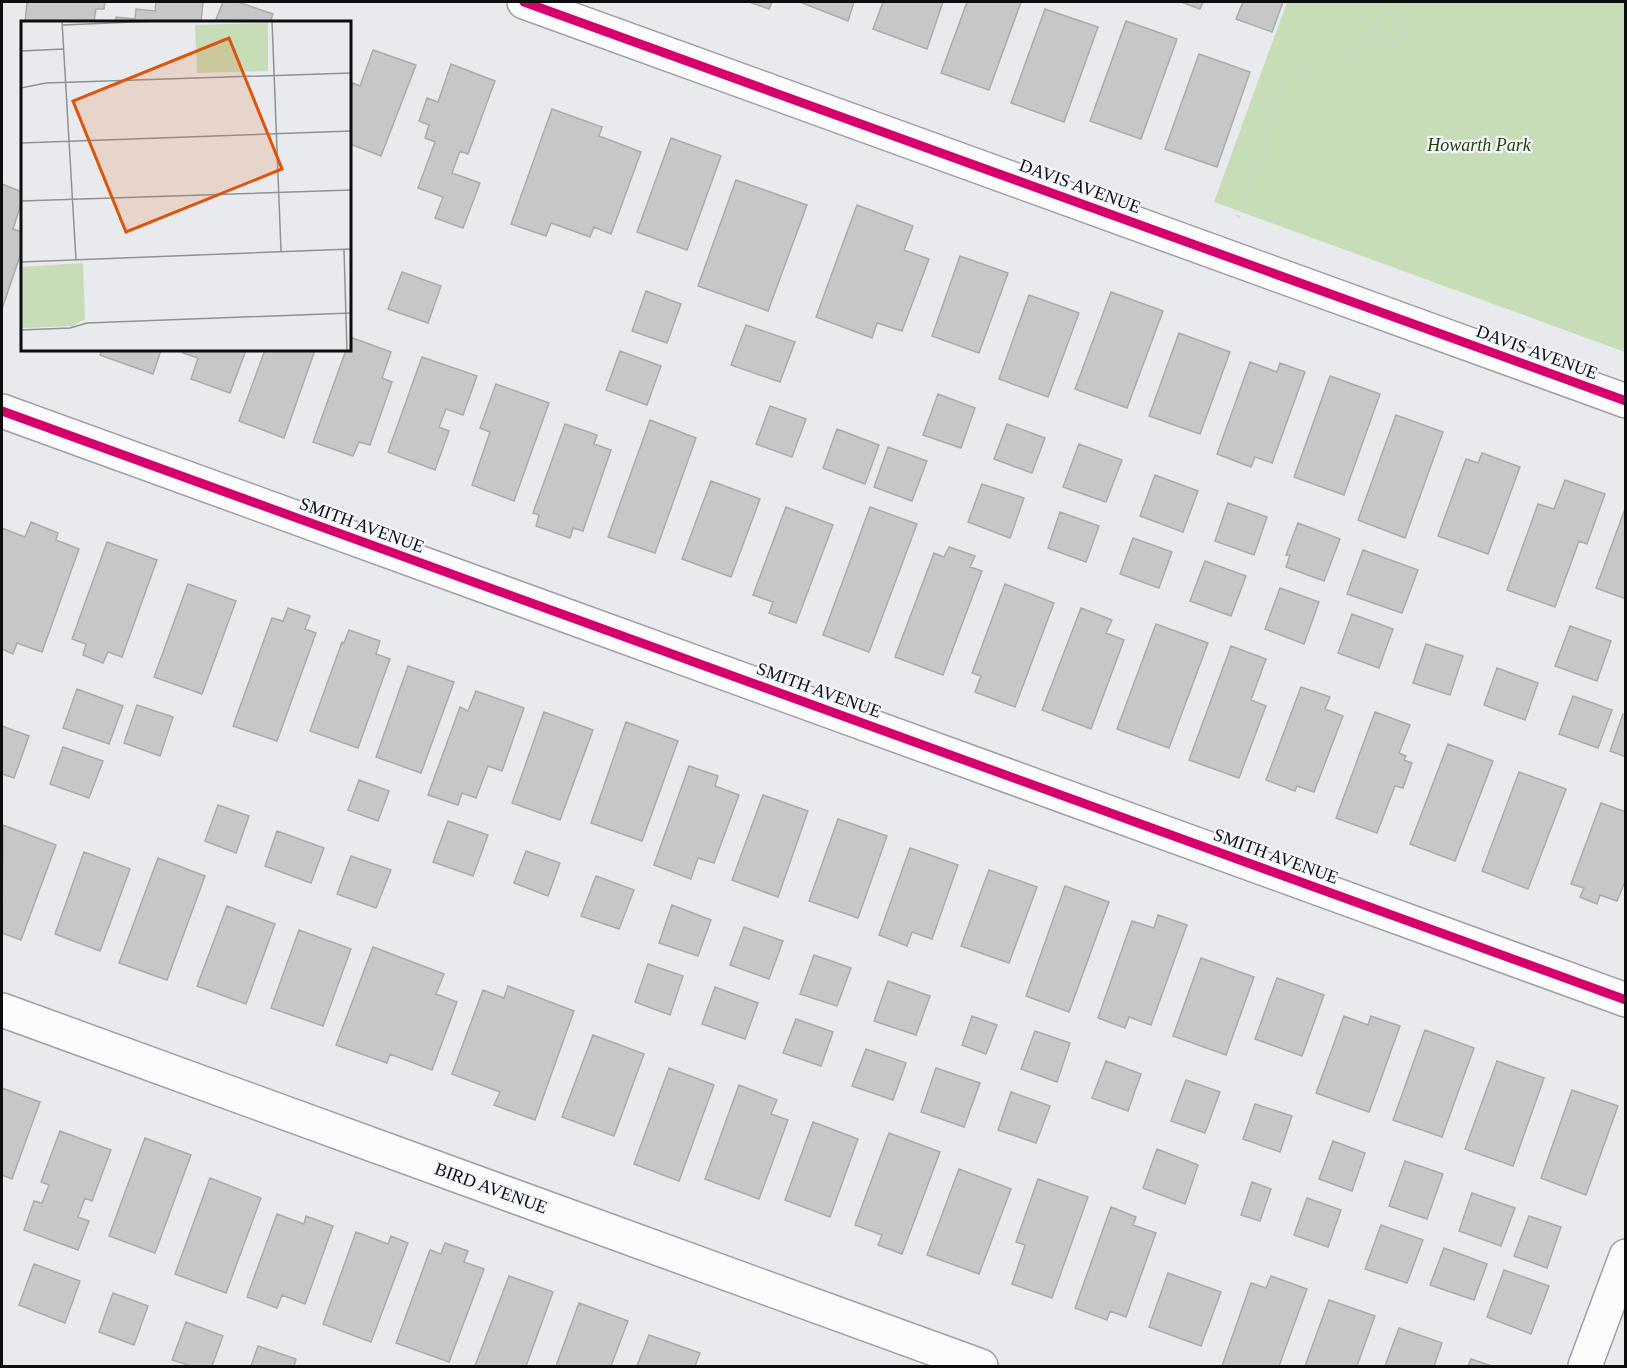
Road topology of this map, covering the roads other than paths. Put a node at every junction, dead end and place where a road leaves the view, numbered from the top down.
1 (524, 2) edge
2 (1626, 401) edge
3 (2, 411) edge
4 (1626, 1000) edge
5 (2, 1010) edge
6 (1626, 1256) edge
7 (981, 1366) edge
8 (1586, 1366) edge

1 - 2 street, DAVIS AVENUE
3 - 4 street, SMITH AVENUE
5 - 7 street, BIRD AVENUE
6 - 8 street

